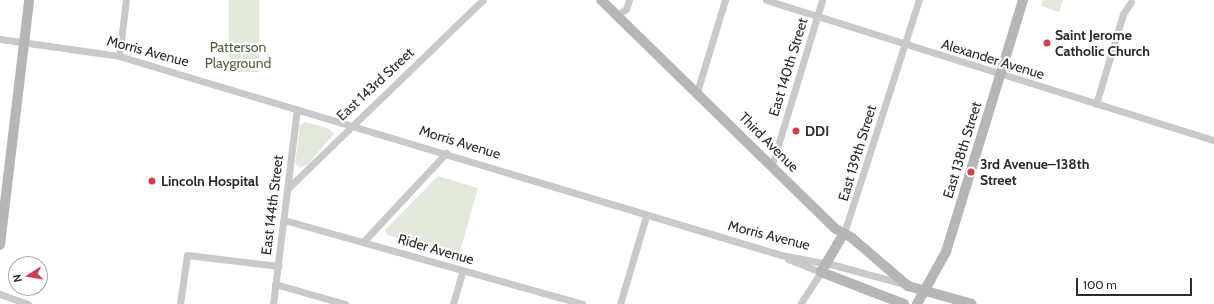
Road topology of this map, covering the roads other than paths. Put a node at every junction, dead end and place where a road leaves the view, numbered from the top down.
1 (29, 0) edge
2 (126, 0) edge
3 (483, 0) edge
4 (601, 0) edge
5 (629, 0) edge
6 (725, 0) edge
7 (766, 0) edge
8 (822, 0) edge
9 (919, 0) edge
10 (1023, 0) edge
11 (1131, 2) dead end
12 (617, 16) junction
13 (818, 16) junction
14 (0, 39) edge
15 (24, 43) junction
16 (906, 44) junction
17 (119, 56) junction
18 (1000, 74) junction
19 (697, 92) junction
20 (1096, 104) junction
21 (297, 109) junction
22 (351, 123) junction
23 (1214, 140) edge
24 (446, 153) junction
25 (772, 165) junction
26 (287, 189) junction
27 (646, 216) junction
28 (284, 220) junction
29 (844, 233) junction
30 (363, 242) junction
31 (0, 245) edge
32 (781, 256) junction
33 (278, 266) junction
34 (824, 268) junction
35 (463, 270) junction
36 (275, 284) junction
37 (908, 286) junction
38 (926, 290) junction
39 (0, 294) edge
40 (28, 304) edge
41 (180, 304) edge
42 (273, 304) edge
43 (345, 304) edge
44 (453, 304) edge
45 (582, 304) edge
46 (620, 304) edge
47 (800, 304) edge
48 (904, 304) edge
49 (916, 304) edge
50 (972, 304) edge

1 - 15 main road
2 - 17 street
3 - 22 street, East 143rd Street
4 - 12 main road, Third Avenue
5 - 12 street
6 - 19 street
7 - 13 street, Alexander Avenue
8 - 13 street, East 140th Street
9 - 16 street, East 139th Street
10 - 18 main road, East 138th Street
11 - 20 street
12 - 19 main road, Third Avenue
13 - 16 street, Alexander Avenue
13 - 25 street, East 140th Street
14 - 15 street, Morris Avenue
15 - 17 street, Morris Avenue
15 - 31 main road
16 - 18 street, Alexander Avenue
16 - 29 street, East 139th Street
17 - 21 street, Morris Avenue
18 - 20 street, Alexander Avenue
18 - 38 main road, East 138th Street
19 - 25 main road, Third Avenue
20 - 23 street, Alexander Avenue
21 - 22 street, Morris Avenue
21 - 26 street, East 144th Street
22 - 24 street, Morris Avenue
22 - 26 street, East 143rd Street
24 - 27 street, Morris Avenue
24 - 30 street
25 - 29 main road, Third Avenue
26 - 28 street, East 144th Street
27 - 32 street, Morris Avenue
27 - 46 street
28 - 30 street, Rider Avenue
28 - 33 street, East 144th Street
29 - 34 main road, East 139th Street
29 - 37 main road, Third Avenue
30 - 35 street, Rider Avenue
32 - 34 street
32 - 34 street, Morris Avenue
33 - 36 street, East 144th Street
33 - 41 street
34 - 37 street, Morris Avenue
34 - 47 street, East 139th Street
34 - 48 main road, Morris Avenue
35 - 44 street
35 - 45 street, Rider Avenue
36 - 42 street, East 144th Street
36 - 43 street
37 - 38 main road, Third Avenue
38 - 49 main road, East 138th Street
38 - 50 main road, Third Avenue
39 - 40 street

